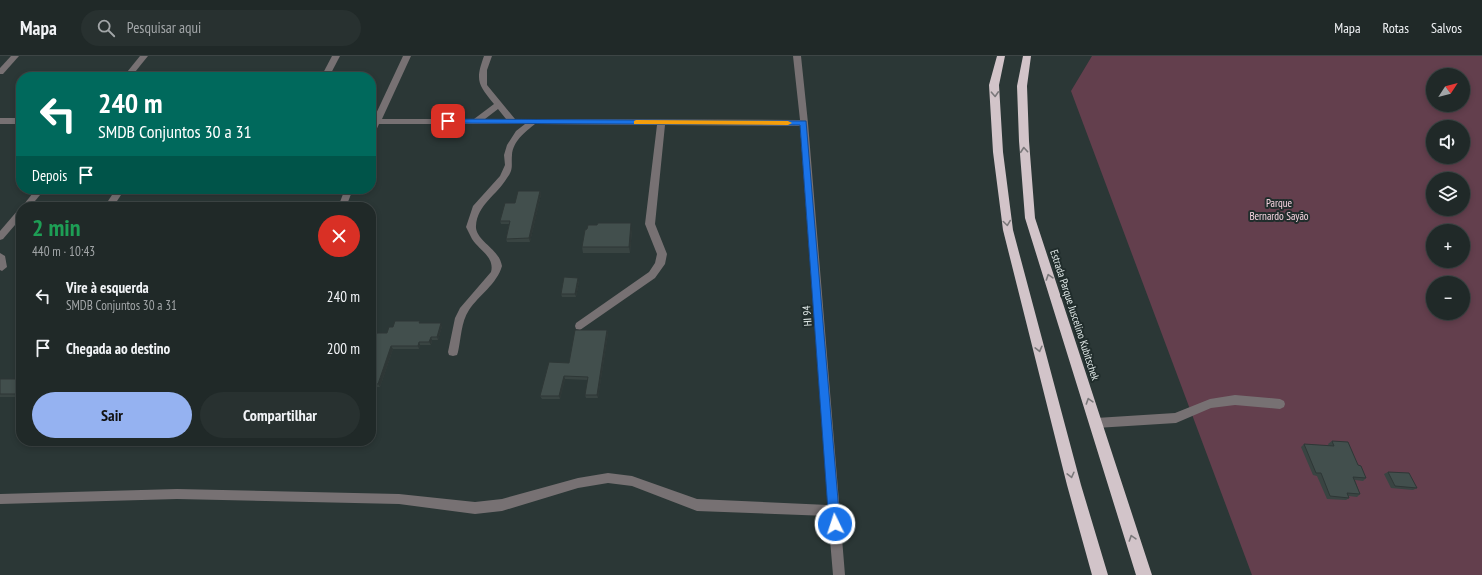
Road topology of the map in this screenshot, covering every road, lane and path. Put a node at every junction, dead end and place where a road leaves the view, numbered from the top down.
1 (15, 56) edge
2 (144, 56) edge
3 (336, 56) edge
4 (407, 56) edge
5 (488, 56) edge
6 (797, 56) edge
7 (1001, 56) edge
8 (1027, 56) edge
9 (0, 72) edge
10 (131, 72) edge
11 (328, 72) edge
12 (499, 104) junction
13 (376, 117) edge
14 (0, 121) edge
15 (16, 121) edge
16 (376, 121) edge
17 (477, 121) junction
18 (513, 122) junction
19 (533, 122) junction
20 (661, 122) junction
21 (804, 123) junction
22 (37, 194) edge
23 (30, 202) edge
24 (16, 218) edge
25 (0, 237) edge
26 (0, 256) edge
27 (2, 267) dead end
28 (580, 326) dead end
29 (453, 352) dead end
30 (1280, 404) dead end
31 (1096, 423) junction
32 (0, 499) edge
33 (834, 511) junction
34 (839, 575) edge
35 (1100, 575) edge
36 (1144, 575) edge

1 - 9 street
2 - 10 street
3 - 11 street
4 - 13 street
5 - 12 street
6 - 21 street, HI 94
7 -> 35 highway
31 -> 8 highway, Estrada Parque Juscelino Kubitschek
12 - 17 street
12 - 18 street
14 - 15 street
16 - 17 street
17 - 18 street
18 - 19 street
19 - 20 street
19 - 29 street
20 - 21 street
20 - 28 street
21 - 33 street, HI 94
22 - 23 street
24 - 25 street
26 - 27 street
30 - 31 street
36 -> 31 highway, Estrada Parque Juscelino Kubitschek
32 - 33 street
33 - 34 street, HI 94

